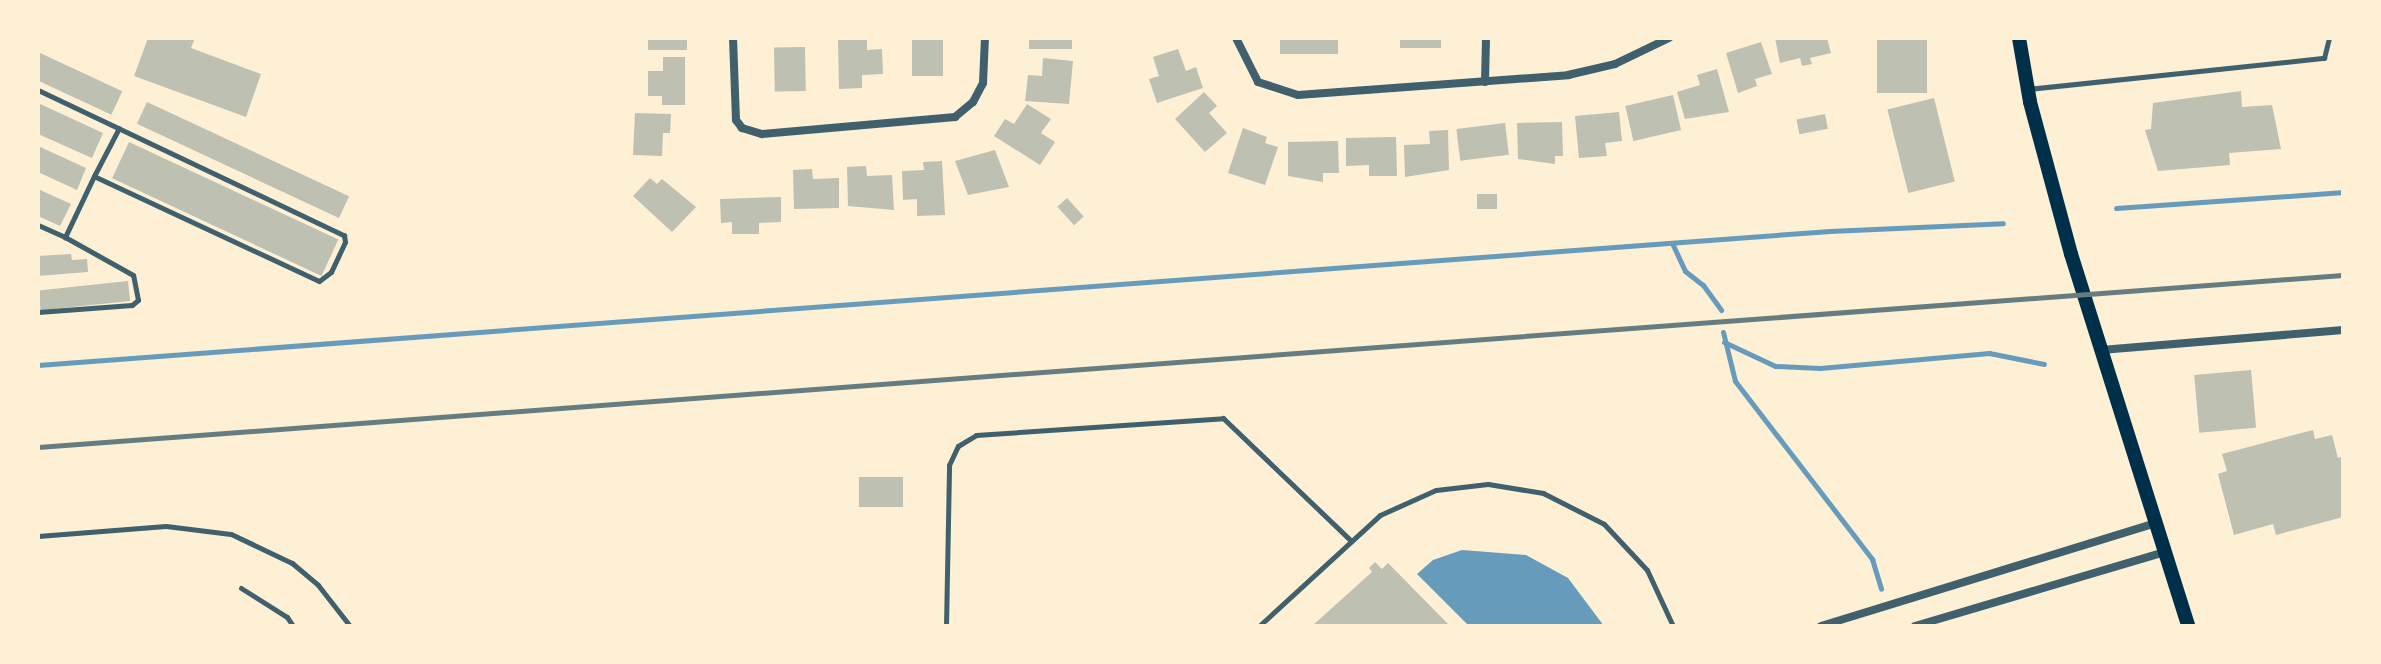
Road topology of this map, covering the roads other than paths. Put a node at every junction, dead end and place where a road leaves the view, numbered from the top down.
1 (733, 38) edge
2 (985, 38) edge
3 (1236, 38) edge
4 (1486, 38) edge
5 (1669, 38) edge
6 (2019, 38) edge
7 (2329, 38) edge
8 (1485, 82) junction
9 (2028, 89) junction
10 (38, 90) edge
11 (119, 128) junction
12 (94, 176) junction
13 (38, 225) edge
14 (65, 237) junction
15 (38, 312) edge
16 (2343, 330) edge
17 (2101, 350) junction
18 (2156, 523) junction
19 (38, 536) edge
20 (1349, 539) junction
21 (2165, 552) junction
22 (241, 588) dead end
23 (293, 626) edge
24 (350, 626) edge
25 (946, 626) edge
26 (1259, 626) edge
27 (1673, 626) edge
28 (1822, 626) edge
29 (1915, 626) edge
30 (2188, 626) edge

1 - 2 street
3 - 8 street
4 - 8 street
5 - 8 street
6 - 9 main road
7 - 9 lane
9 - 17 main road
10 - 11 lane
11 - 12 lane
11 - 12 lane
12 - 14 lane
13 - 14 lane
14 - 15 lane
16 - 17 street
17 - 18 main road
18 - 21 main road
18 - 28 street
19 - 24 lane
20 - 25 lane
20 - 26 lane
20 - 27 lane
21 - 29 street
21 - 30 main road
22 - 23 lane

